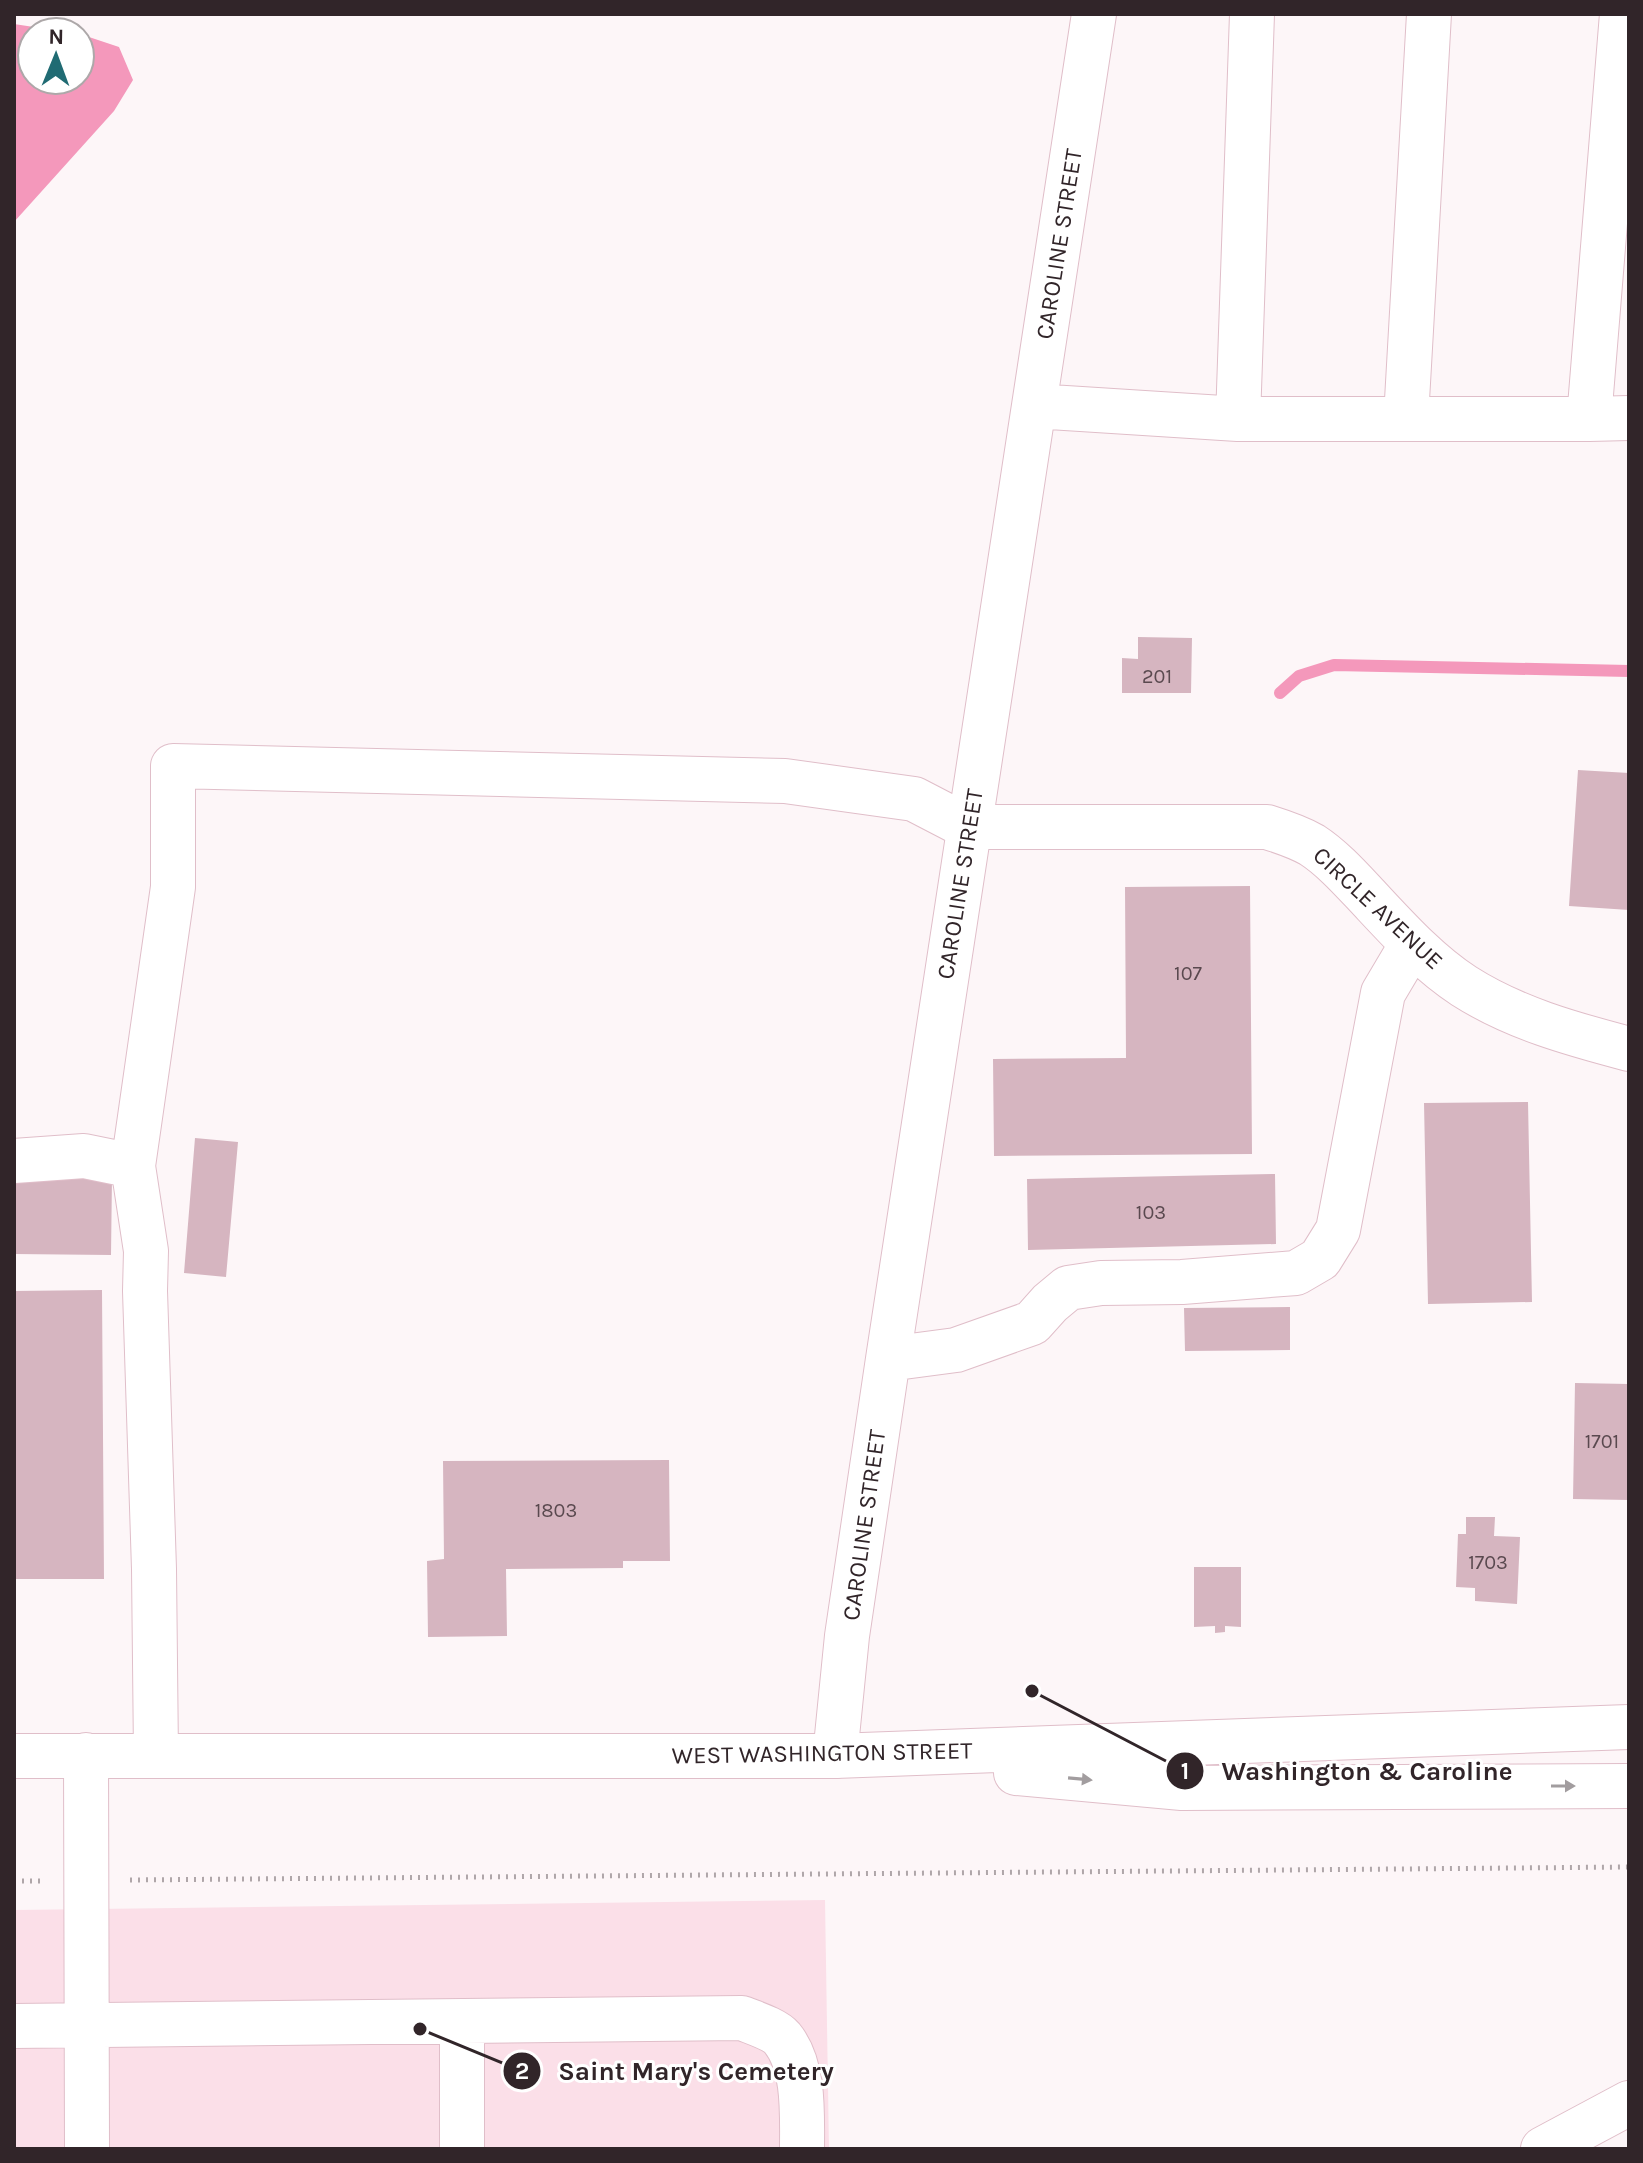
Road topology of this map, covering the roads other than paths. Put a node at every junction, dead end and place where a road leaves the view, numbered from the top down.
1 (1094, 14) edge
2 (1252, 14) edge
3 (1429, 14) edge
4 (1622, 14) edge
5 (1034, 406) junction
6 (1406, 418) junction
7 (1238, 419) junction
8 (1609, 419) edge
9 (968, 827) junction
10 (1412, 944) junction
11 (1629, 1049) edge
12 (14, 1161) edge
13 (133, 1166) junction
14 (888, 1359) junction
15 (1629, 1727) edge
16 (86, 1755) junction
17 (156, 1755) junction
18 (14, 1756) edge
19 (835, 1756) junction
20 (1629, 1786) edge
21 (462, 2021) junction
22 (87, 2025) junction
23 (14, 2026) edge
24 (1629, 2103) edge
25 (87, 2149) edge
26 (462, 2149) edge
27 (802, 2149) edge
28 (1543, 2149) edge

1 - 5 street, CAROLINE STREET
2 - 7 street
3 - 6 street
4 - 8 street
5 - 7 street
5 - 9 street, CAROLINE STREET
6 - 7 street
6 - 8 street
9 - 10 street, CIRCLE AVENUE
9 - 13 street
9 - 14 street, CAROLINE STREET
10 - 11 street, CIRCLE AVENUE
10 - 14 street
12 - 13 street
13 - 17 street
14 - 19 street, CAROLINE STREET
15 - 19 street, WEST WASHINGTON STREET
16 - 17 street, WEST WASHINGTON STREET
16 - 18 street, WEST WASHINGTON STREET
16 - 22 street
17 - 19 street, WEST WASHINGTON STREET
19 -> 20 street
21 - 22 street
21 - 26 street
21 - 27 street
22 - 23 street
22 - 25 street
24 - 28 street

